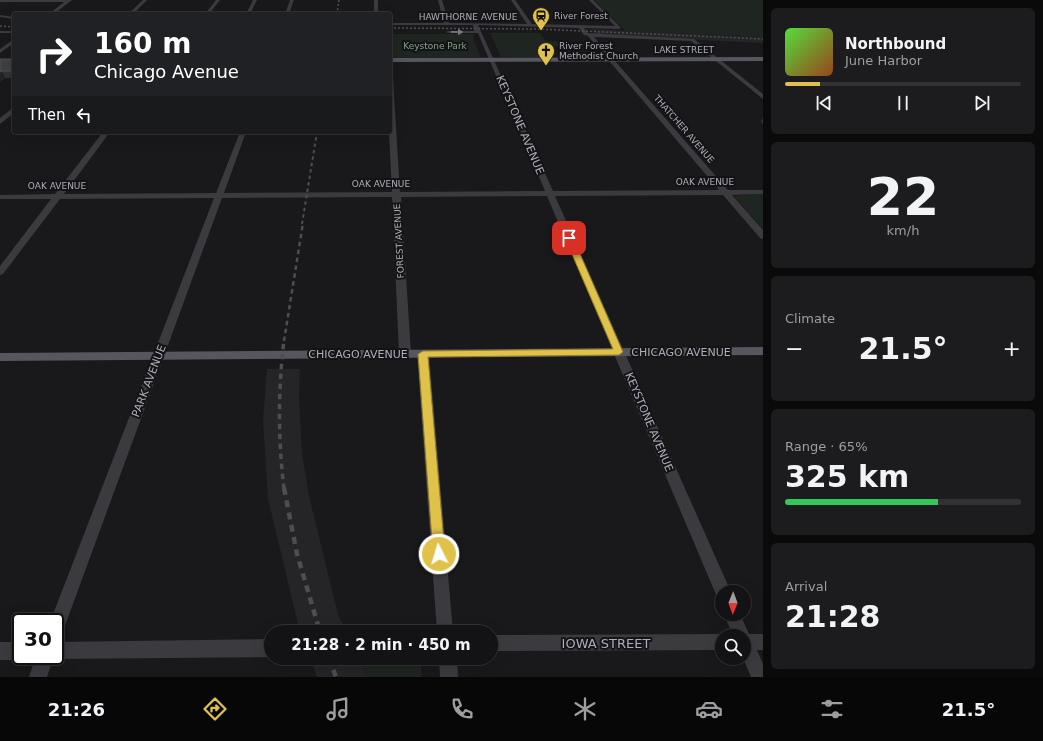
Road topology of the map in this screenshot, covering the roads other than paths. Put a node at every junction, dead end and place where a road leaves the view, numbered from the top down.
1 (9, 0) edge
2 (70, 0) edge
3 (145, 0) edge
4 (218, 0) edge
5 (255, 0) edge
6 (292, 0) edge
7 (376, 0) edge
8 (440, 0) edge
9 (513, 0) edge
10 (591, 0) edge
11 (0, 1) edge
12 (0, 6) edge
13 (54, 12) edge
14 (132, 12) edge
15 (209, 12) edge
16 (249, 12) edge
17 (288, 12) edge
18 (376, 12) edge
19 (0, 16) edge
20 (12, 18) edge
21 (392, 24) edge
22 (447, 24) junction
23 (476, 24) junction
24 (530, 26) junction
25 (583, 27) junction
26 (0, 32) edge
27 (12, 32) edge
28 (444, 32) dead end
29 (480, 32) junction
30 (590, 35) junction
31 (12, 42) edge
32 (0, 51) edge
33 (610, 59) junction
34 (716, 59) junction
35 (763, 59) edge
36 (392, 60) edge
37 (492, 60) junction
38 (763, 97) edge
39 (12, 111) edge
40 (392, 117) edge
41 (0, 122) edge
42 (105, 134) edge
43 (242, 134) edge
44 (725, 192) junction
45 (763, 192) edge
46 (550, 193) junction
47 (396, 194) junction
48 (58, 196) junction
49 (218, 196) junction
50 (0, 197) edge
51 (763, 236) edge
52 (0, 272) edge
53 (763, 351) edge
54 (619, 352) junction
55 (405, 354) junction
56 (423, 354) junction
57 (158, 356) junction
58 (0, 357) edge
59 (720, 585) edge
60 (62, 613) edge
61 (444, 625) edge
62 (751, 641) edge
63 (715, 642) edge
64 (763, 642) edge
65 (498, 644) edge
66 (264, 648) edge
67 (0, 651) edge
68 (12, 651) edge
69 (64, 651) edge
70 (751, 656) edge
71 (43, 665) edge
72 (448, 665) edge
73 (38, 677) edge
74 (449, 677) edge
75 (760, 677) edge

1 - 2 street
1 - 11 street
1 - 12 street
2 - 13 street
3 - 14 street
4 - 15 street
5 - 16 street
6 - 17 street
7 - 18 street
8 - 22 street
9 - 24 street
10 - 25 street, HAWTHORNE AVENUE
19 - 20 street
21 - 22 street, HAWTHORNE AVENUE
22 - 23 street, HAWTHORNE AVENUE
23 - 24 street, HAWTHORNE AVENUE
23 - 29 street, KEYSTONE AVENUE
24 - 25 street, HAWTHORNE AVENUE
25 - 30 street, THATCHER AVENUE
26 - 27 street
28 -> 29 street
29 - 37 street, KEYSTONE AVENUE
30 - 33 street, THATCHER AVENUE
30 - 34 street
31 - 32 street
33 - 34 main road, LAKE STREET
33 - 37 main road, LAKE STREET
33 - 44 street, THATCHER AVENUE
34 - 35 main road, LAKE STREET
34 - 38 street
36 - 37 main road, LAKE STREET
37 - 46 street, KEYSTONE AVENUE
39 - 41 street
40 - 47 street, FOREST AVENUE
42 - 48 street
43 - 49 street, PARK AVENUE
44 - 45 street, OAK AVENUE
44 - 46 street, OAK AVENUE
44 - 51 street, THATCHER AVENUE
46 - 47 street, OAK AVENUE
46 - 54 street, KEYSTONE AVENUE
47 - 49 street, OAK AVENUE
47 - 55 street, FOREST AVENUE
48 - 49 street, OAK AVENUE
48 - 50 street, OAK AVENUE
48 - 52 street
49 - 57 street, PARK AVENUE
53 - 54 main road, CHICAGO AVENUE
54 - 56 main road, CHICAGO AVENUE
54 - 59 street, KEYSTONE AVENUE
55 - 56 main road, CHICAGO AVENUE
55 - 57 main road, CHICAGO AVENUE
56 - 61 street
57 - 58 main road, CHICAGO AVENUE
57 - 60 street, PARK AVENUE
62 - 64 street
63 - 65 street, IOWA STREET
66 - 69 street
67 - 68 street
70 - 75 street
71 - 73 street
72 - 74 street

